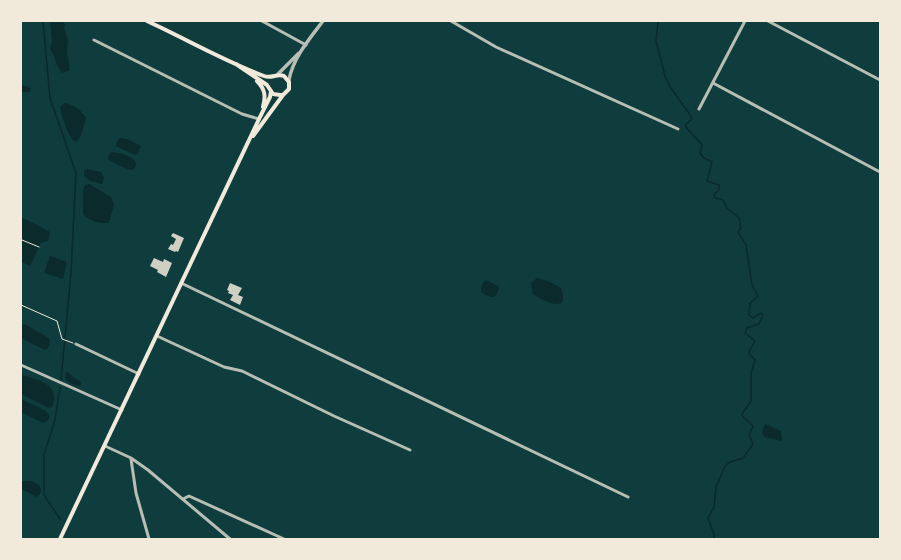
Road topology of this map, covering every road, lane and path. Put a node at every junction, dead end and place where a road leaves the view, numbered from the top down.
1 (147, 21) edge
2 (262, 21) edge
3 (324, 21) edge
4 (452, 21) edge
5 (745, 21) edge
6 (768, 21) edge
7 (94, 40) dead end
8 (306, 45) junction
9 (303, 49) junction
10 (236, 64) junction
11 (248, 73) junction
12 (278, 74) junction
13 (272, 77) junction
14 (289, 80) junction
15 (880, 80) edge
16 (713, 83) junction
17 (270, 89) junction
18 (284, 95) junction
19 (699, 109) dead end
20 (258, 119) junction
21 (678, 130) dead end
22 (245, 148) junction
23 (880, 172) edge
24 (22, 240) dead end
25 (39, 247) dead end
26 (181, 283) junction
27 (21, 305) edge
28 (157, 336) junction
29 (76, 344) joint
30 (21, 365) edge
31 (139, 374) junction
32 (122, 410) junction
33 (105, 446) junction
34 (410, 450) dead end
35 (131, 458) junction
36 (628, 497) dead end
37 (183, 499) junction
38 (60, 539) edge
39 (149, 539) edge
40 (230, 539) edge
41 (284, 539) edge

1 - 10 main road
2 - 8 street
3 - 8 street
4 - 21 street
5 - 16 street
6 - 15 street
7 - 20 street
8 - 9 street
9 - 12 street
9 - 14 street
10 - 11 main road
10 - 13 main road
11 - 17 main road
11 - 20 main road
12 - 13 main road
12 - 14 main road
13 - 17 main road
14 - 18 main road
16 - 19 street
16 - 23 street
17 - 18 main road
17 - 20 main road
18 - 22 main road
20 - 22 main road
22 - 26 main road
24 - 25 path
26 - 28 main road
26 - 36 street
27 - 29 path
28 - 31 main road
28 - 34 street
29 - 31 street
30 - 32 street
31 - 32 main road
32 - 33 main road
33 - 35 street
33 - 38 main road
35 - 37 street
35 - 39 street
37 - 40 street
37 - 41 street

